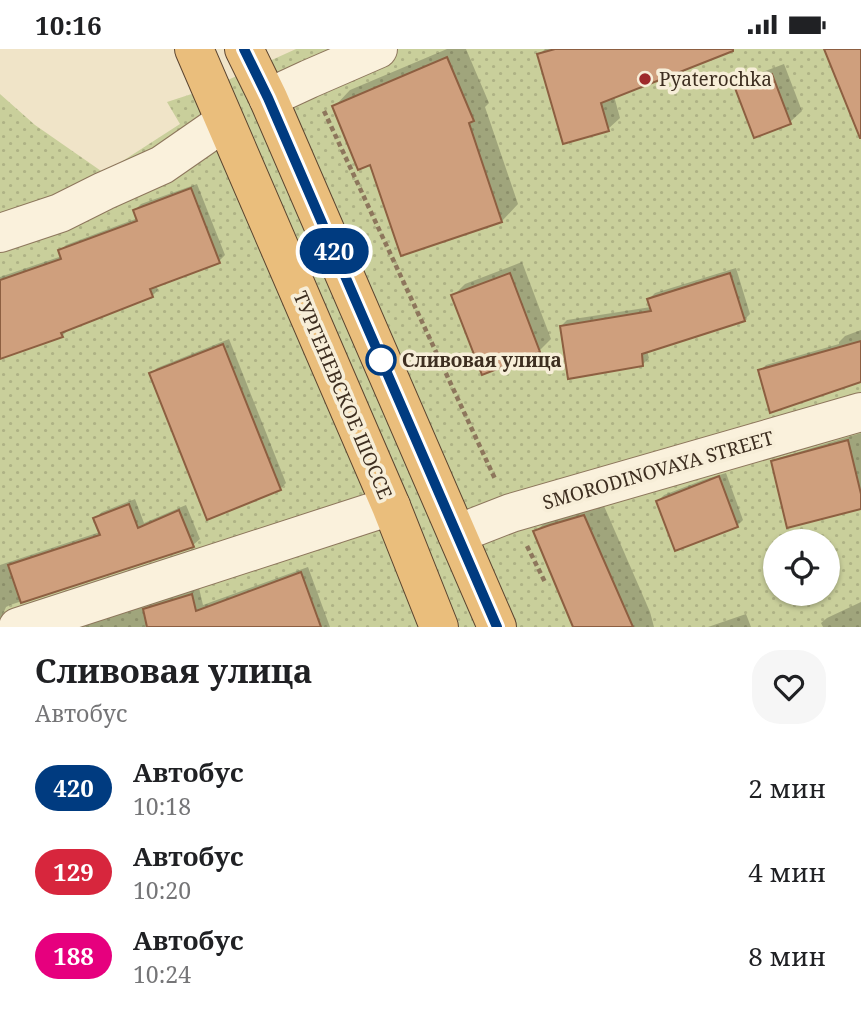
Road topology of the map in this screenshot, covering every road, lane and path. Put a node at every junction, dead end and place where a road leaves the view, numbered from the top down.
1 (194, 49) edge
2 (244, 49) edge
3 (378, 49) edge
4 (309, 79) junction
5 (268, 98) junction
6 (224, 121) junction
7 (0, 233) edge
8 (861, 412) edge
9 (390, 506) junction
10 (511, 513) junction
11 (457, 534) junction
12 (546, 584) dead end
13 (18, 627) edge
14 (439, 627) edge
15 (496, 627) edge

1 - 6 highway, ТУРГЕНЕВСКОЕ ШОССЕ
2 - 5 highway
3 - 4 street
4 - 5 street
4 - 10 path
5 - 11 highway
6 - 7 street
6 - 9 highway, ТУРГЕНЕВСКОЕ ШОССЕ
8 - 10 street, SMORODINOVAYA STREET
9 - 13 street
9 - 14 highway, ТУРГЕНЕВСКОЕ ШОССЕ
10 - 11 street, SMORODINOVAYA STREET
10 - 12 path
11 - 15 highway

